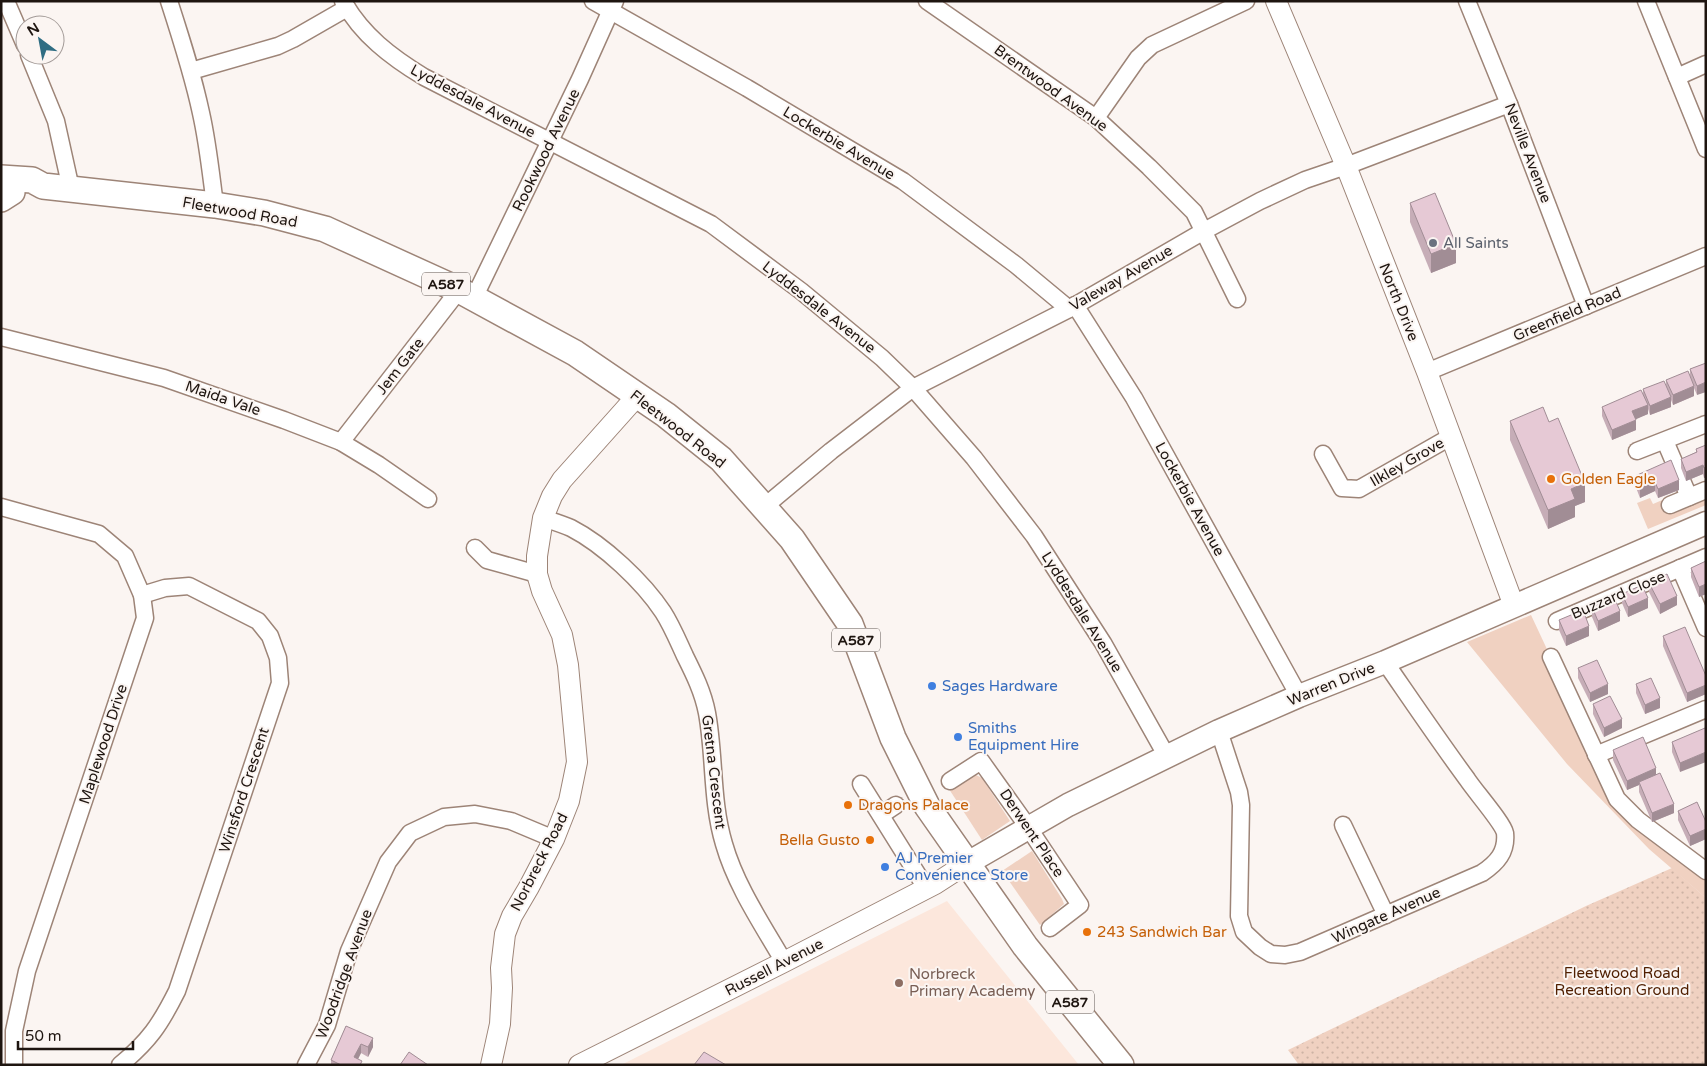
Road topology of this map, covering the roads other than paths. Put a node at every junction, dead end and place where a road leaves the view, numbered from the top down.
1 (6, 1) edge
2 (169, 1) edge
3 (593, 1) edge
4 (927, 1) edge
5 (1246, 1) edge
6 (1276, 1) edge
7 (1467, 1) edge
8 (1646, 1) edge
9 (345, 5) edge
10 (613, 6) edge
11 (15, 22) edge
12 (1706, 64) edge
13 (33, 65) edge
14 (191, 71) junction
15 (1677, 77) junction
16 (1509, 104) junction
17 (1096, 118) junction
18 (550, 141) junction
19 (1706, 149) edge
20 (1346, 166) junction
21 (71, 189) junction
22 (4, 191) edge
23 (215, 206) junction
24 (1204, 231) junction
25 (1706, 256) edge
26 (466, 294) junction
27 (1238, 299) dead end
28 (1586, 306) junction
29 (1072, 307) junction
30 (1, 337) edge
31 (1427, 372) junction
32 (913, 388) junction
33 (637, 396) junction
34 (1706, 424) edge
35 (1452, 436) junction
36 (1656, 439) junction
37 (341, 442) junction
38 (1638, 452) dead end
39 (1323, 454) dead end
40 (1706, 490) edge
41 (1689, 497) junction
42 (428, 499) dead end
43 (1670, 505) dead end
44 (1, 507) edge
45 (764, 507) junction
46 (543, 518) junction
47 (1706, 523) edge
48 (476, 548) dead end
49 (1706, 558) edge
50 (1680, 568) junction
51 (537, 574) junction
52 (142, 595) junction
53 (1514, 606) junction
54 (1557, 621) edge
55 (1706, 628) edge
56 (1551, 657) dead end
57 (1385, 662) junction
58 (1299, 696) junction
59 (1706, 709) edge
60 (1219, 731) junction
61 (1596, 755) junction
62 (1166, 756) junction
63 (950, 781) dead end
64 (861, 784) dead end
65 (896, 805) dead end
66 (880, 815) junction
67 (1343, 825) dead end
68 (1028, 827) junction
69 (554, 839) junction
70 (966, 864) junction
71 (1706, 871) edge
72 (926, 888) junction
73 (1386, 915) junction
74 (1050, 928) dead end
75 (784, 962) junction
76 (8, 1030) edge
77 (14, 1065) edge
78 (120, 1065) edge
79 (306, 1065) edge
80 (491, 1065) edge
81 (579, 1065) edge
82 (1121, 1065) edge

1 - 11 street
2 - 14 street
3 - 10 street, Lockerbie Avenue
4 - 17 street, Brentwood Avenue
5 - 17 street
6 - 20 street, North Drive
7 - 16 street, Neville Avenue
8 - 15 street
9 - 14 street
9 - 18 street, Lyddesdale Avenue
10 - 18 street, Rookwood Avenue
10 - 29 street, Lockerbie Avenue
12 - 15 street
13 - 21 street
14 - 23 street
15 - 19 street
16 - 20 street, Valeway Avenue
16 - 28 street, Neville Avenue
17 - 24 street, Brentwood Avenue
18 - 26 street, Rookwood Avenue
18 - 32 street, Lyddesdale Avenue
20 - 24 street, Valeway Avenue
20 - 31 street, North Drive
21 - 22 main road, Fleetwood Road / A587
21 - 23 main road, Fleetwood Road / A587
23 - 26 main road, Fleetwood Road / A587
24 - 27 street, Brentwood Avenue
24 - 29 street, Valeway Avenue
25 - 28 street, Greenfield Road
26 - 33 main road, Fleetwood Road / A587
26 - 37 street, Jem Gate
28 - 31 street, Greenfield Road
29 - 32 street, Valeway Avenue
29 - 58 street, Lockerbie Avenue
30 - 37 street, Maida Vale
31 - 35 street, North Drive
32 - 45 street, Valeway Avenue
32 - 62 street, Lyddesdale Avenue
33 - 45 main road, Fleetwood Road / A587
33 - 46 street, Norbreck Road
34 - 36 street
35 - 39 street, Ilkley Grove
35 - 53 street, North Drive
36 - 38 street
36 - 41 street
37 - 42 street, Maida Vale
40 - 41 street
41 - 43 street
44 - 52 street, Maplewood Drive
45 - 70 main road, Fleetwood Road / A587
46 - 51 street, Norbreck Road
46 - 75 street, Gretna Crescent
47 - 53 main road, Warren Drive
48 - 51 street
49 - 50 street, Buzzard Close
50 - 54 street, Buzzard Close
50 - 55 street
51 - 69 street, Norbreck Road
52 - 76 street, Maplewood Drive
52 - 78 street, Winsford Crescent
53 - 57 main road, Warren Drive
56 - 61 street
57 - 58 main road, Warren Drive
57 - 73 street, Wingate Avenue
58 - 60 main road, Warren Drive
59 - 61 street
60 - 62 main road, Warren Drive
60 - 73 street, Wingate Avenue
61 - 71 street
62 - 68 main road, Warren Drive
63 - 68 street, Derwent Place
64 - 66 street
65 - 66 street
66 - 72 street
67 - 73 street
68 - 70 main road, Warren Drive
68 - 74 street, Derwent Place
69 - 79 street, Woodridge Avenue
69 - 80 street, Norbreck Road
70 - 72 street, Russell Avenue
70 - 82 main road, Fleetwood Road / A587
72 - 75 street, Russell Avenue
75 - 81 street, Russell Avenue
76 - 77 street, Maplewood Drive

